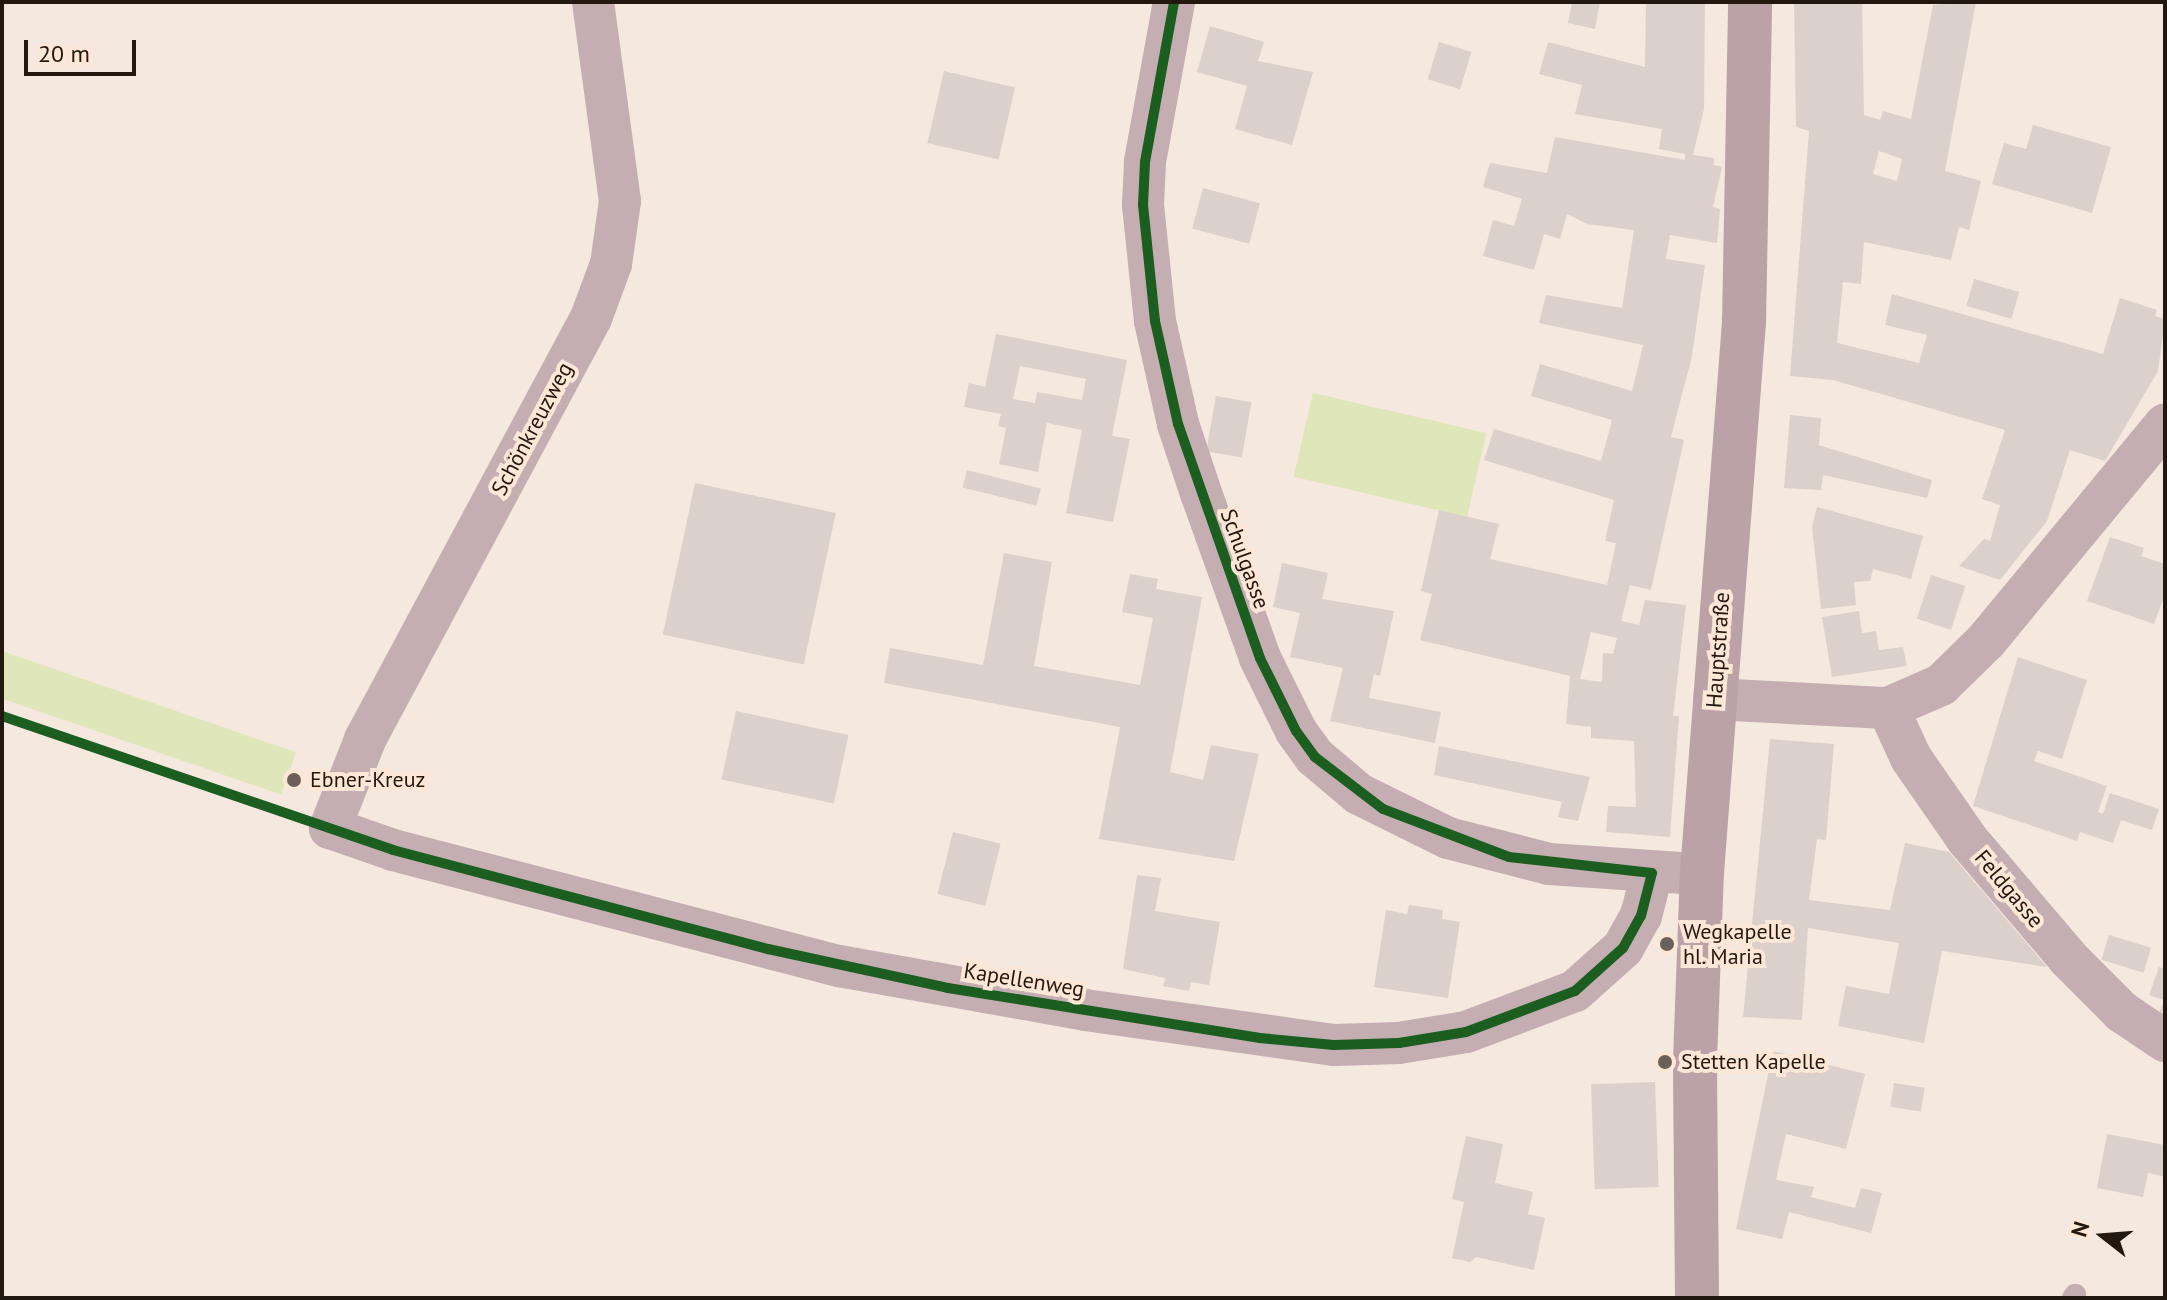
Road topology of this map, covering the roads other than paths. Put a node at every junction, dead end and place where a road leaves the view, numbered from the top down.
1 (593, 2) edge
2 (1174, 2) edge
3 (1750, 2) edge
4 (2165, 425) edge
5 (1714, 699) junction
6 (1888, 708) junction
7 (330, 828) joint
8 (1652, 873) junction
9 (1702, 873) junction
10 (2165, 1041) edge
11 (1697, 1298) edge

1 - 7 street, Schönkreuzweg
2 - 8 street, Schulgasse
3 - 5 main road, Hauptstraße
4 - 6 street
5 - 6 street
5 - 9 main road, Hauptstraße
6 - 10 street, Feldgasse
7 - 8 street, Kapellenweg
8 - 9 street
9 - 11 main road, Hauptstraße

